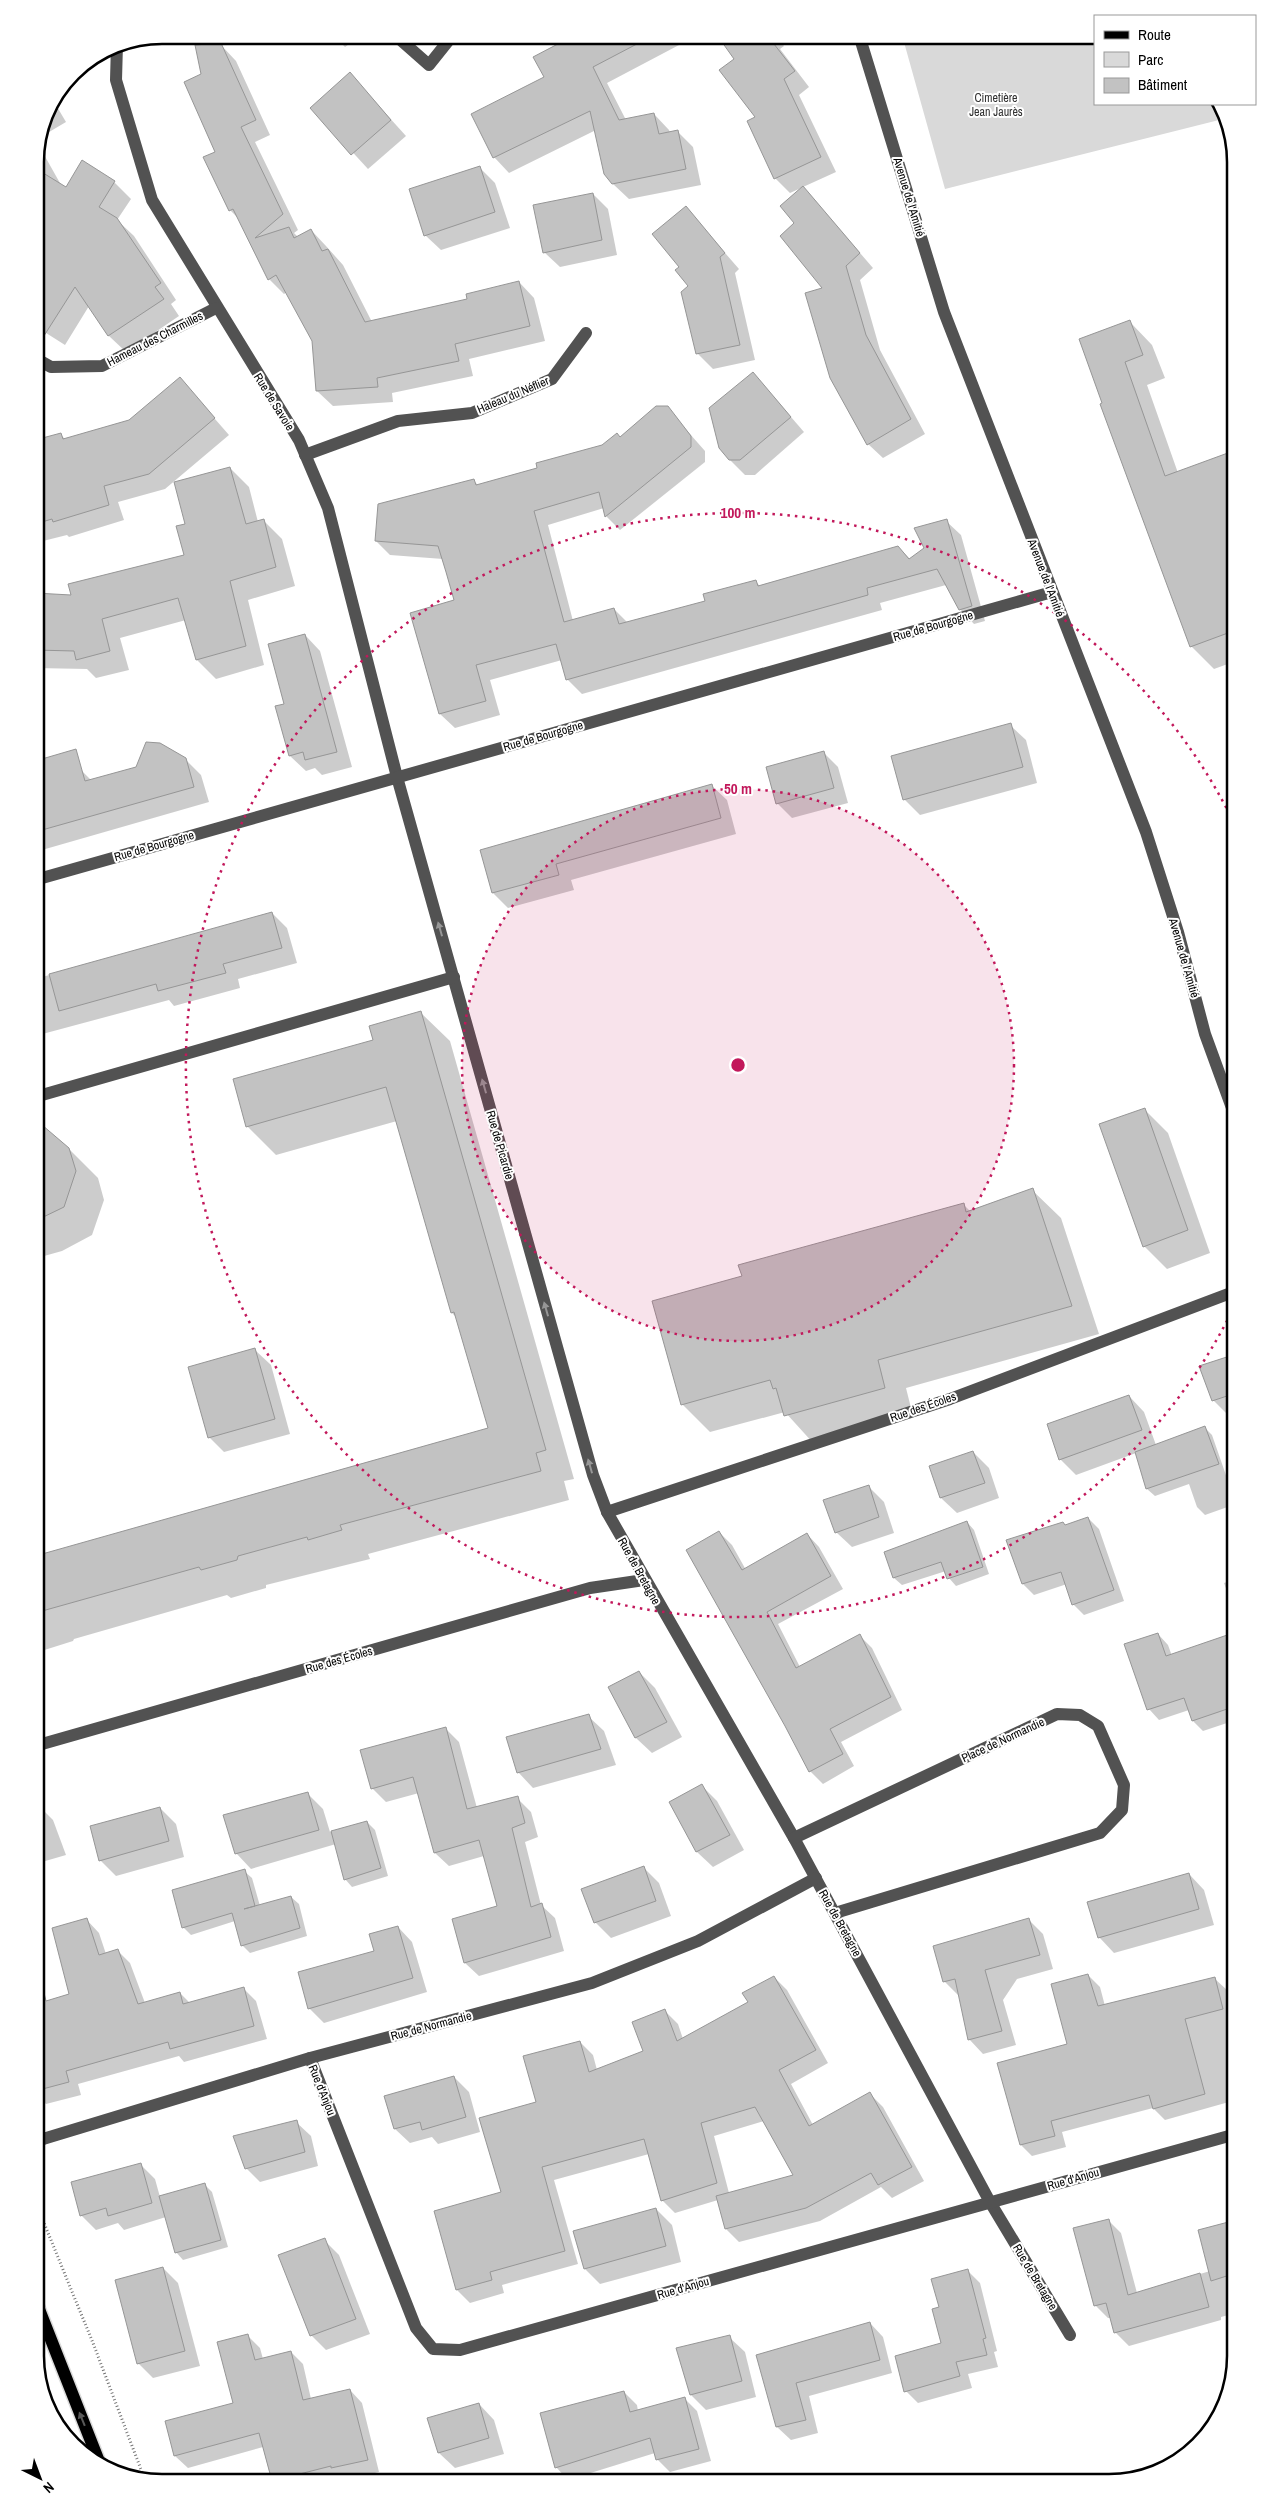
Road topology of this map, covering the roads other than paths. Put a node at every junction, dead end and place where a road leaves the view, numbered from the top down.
1 (405, 44) edge
2 (446, 44) edge
3 (862, 44) edge
4 (117, 53) edge
5 (216, 308) junction
6 (586, 333) dead end
7 (44, 363) edge
8 (305, 455) junction
9 (1052, 592) junction
10 (397, 777) junction
11 (44, 877) edge
12 (454, 977) junction
13 (44, 1094) edge
14 (1227, 1094) edge
15 (1227, 1295) edge
16 (607, 1512) junction
17 (644, 1580) junction
18 (44, 1743) edge
19 (794, 1838) junction
20 (816, 1878) junction
21 (835, 1913) junction
22 (310, 2058) junction
23 (1227, 2136) edge
24 (44, 2139) edge
25 (990, 2202) junction
26 (44, 2322) edge
27 (1070, 2335) dead end
28 (96, 2454) edge

1 - 2 street
3 - 9 street, Avenue de l'Amitié
4 - 5 street, Rue de Savoie
5 - 7 street, Hameau des Charmilles
5 - 8 street, Rue de Savoie
6 - 8 street, Haleau du Néflier
8 - 10 street, Rue de Savoie
9 - 10 street, Rue de Bourgogne
9 - 14 street, Avenue de l'Amitié
10 - 11 street, Rue de Bourgogne
12 -> 10 street, Rue de Picardie
12 - 13 street
16 -> 12 street, Rue de Picardie
15 - 16 street, Rue des Écoles
16 - 17 street, Rue de Bretagne
17 - 18 street, Rue des Écoles
17 - 19 street, Rue de Bretagne
19 - 20 street, Rue de Bretagne
19 - 21 street, Place de Normandie
20 - 21 street, Rue de Bretagne
20 - 22 street, Rue de Normandie
21 - 25 street, Rue de Bretagne
22 - 24 street, Rue de Normandie
22 - 25 street, Rue d'Anjou
23 - 25 street, Rue d'Anjou
25 - 27 street, Rue de Bretagne
28 -> 26 main road

